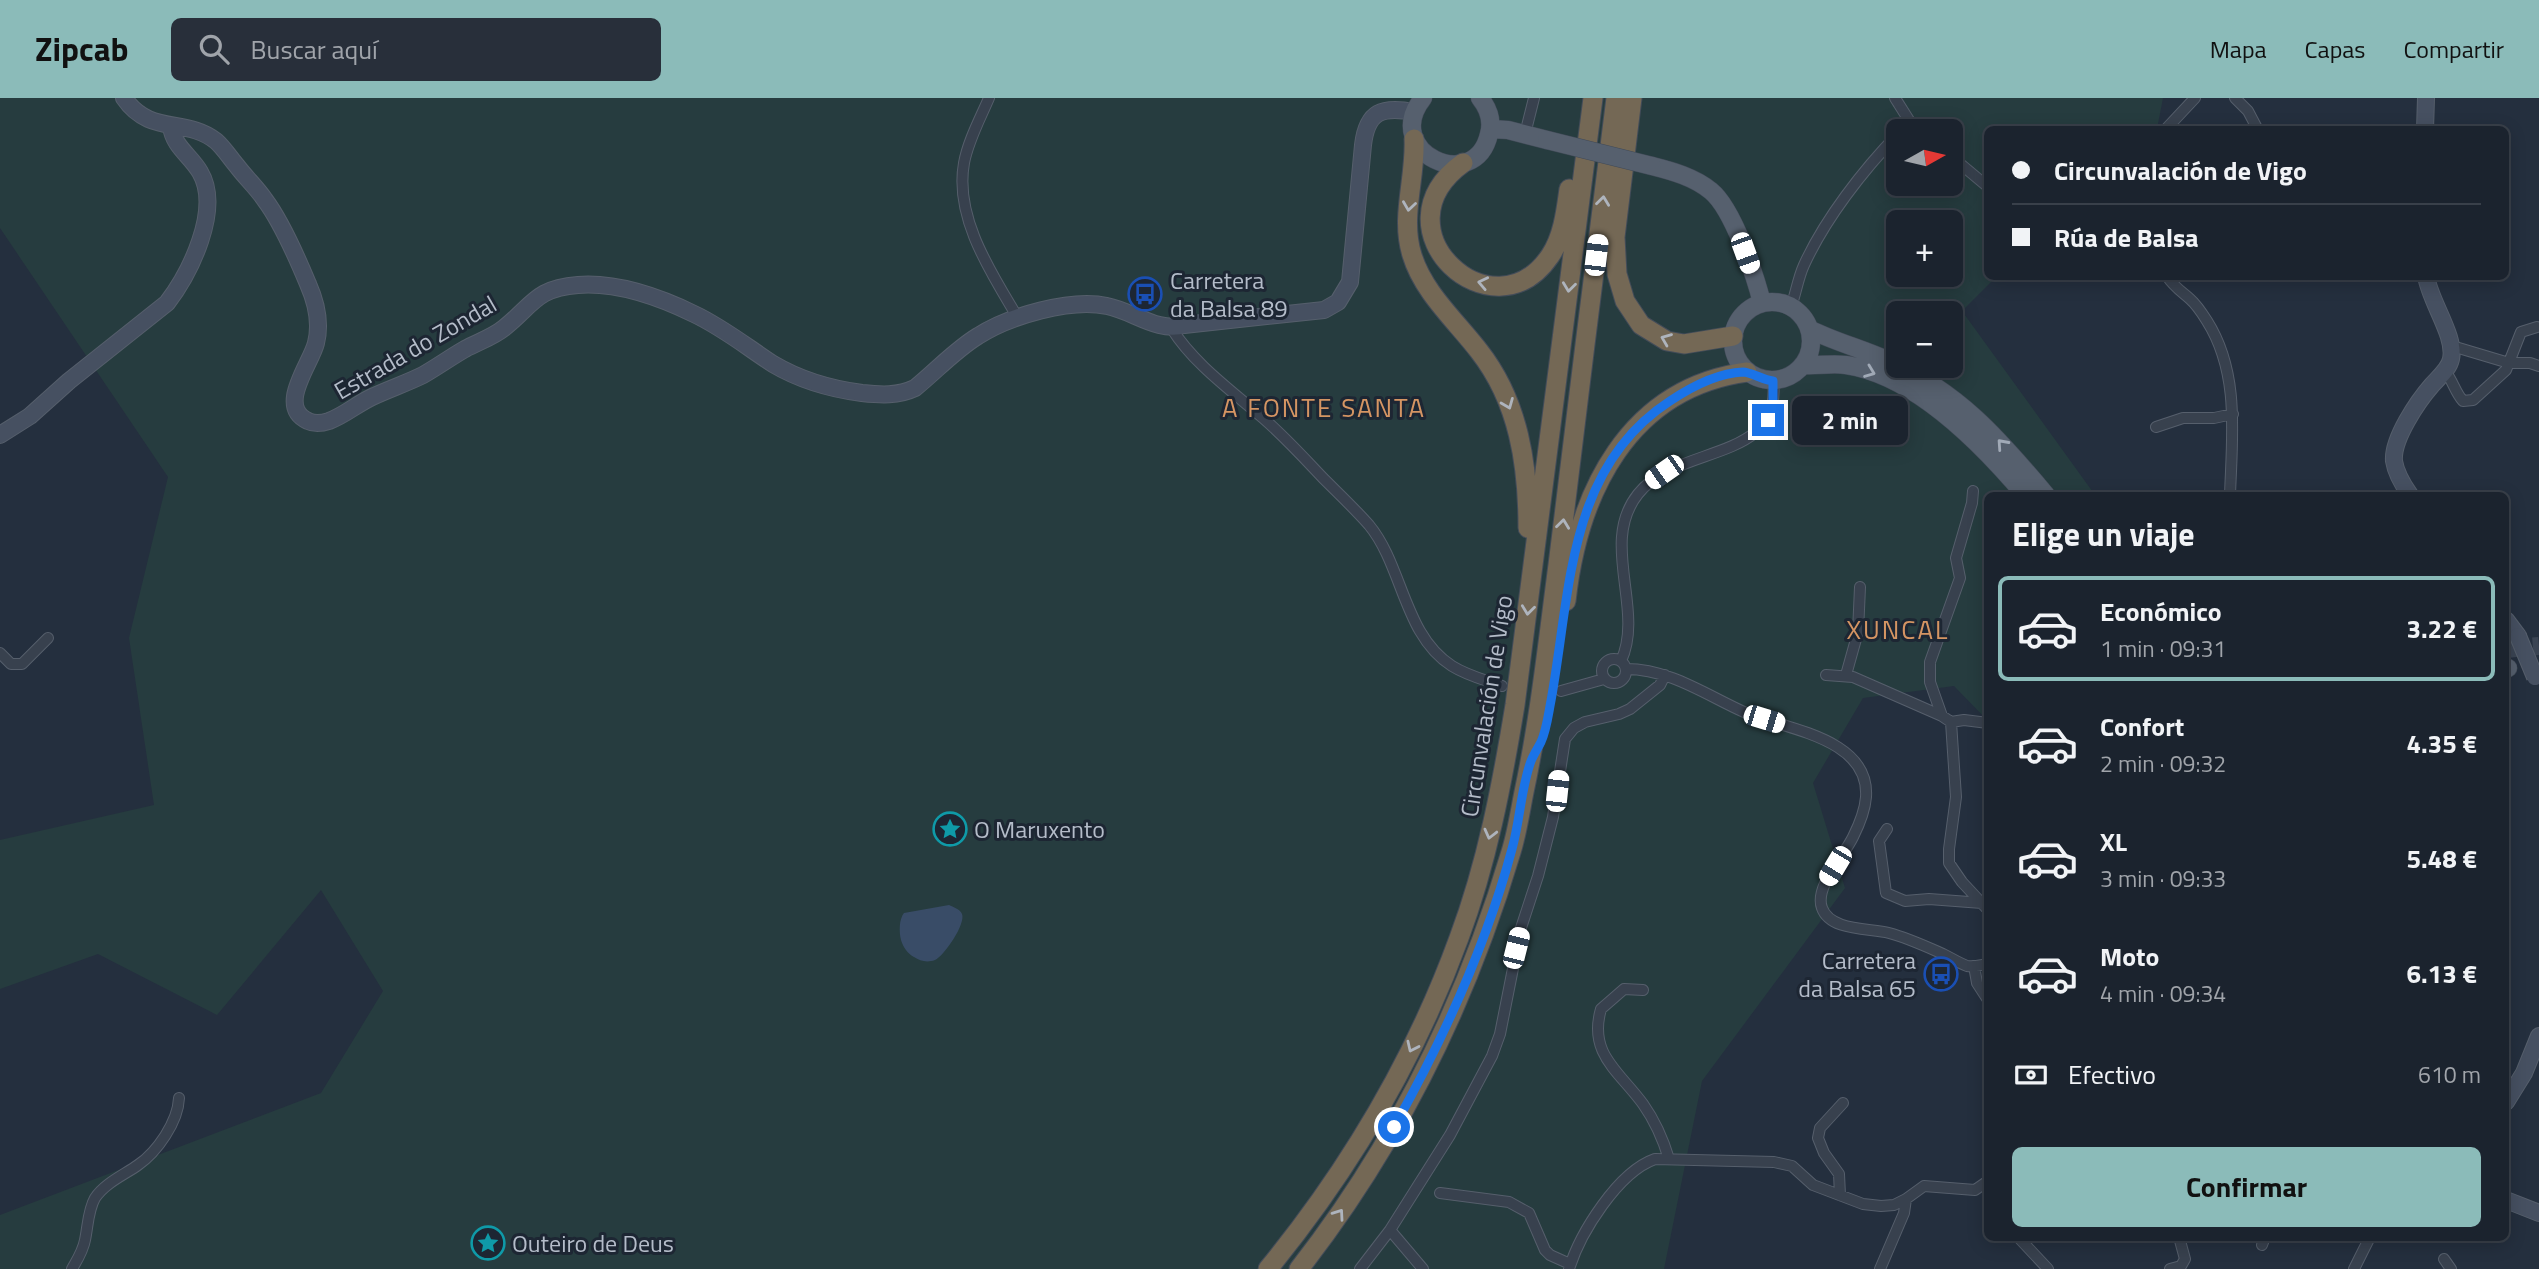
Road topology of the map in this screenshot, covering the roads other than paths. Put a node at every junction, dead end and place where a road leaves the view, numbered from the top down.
1 (124, 98) edge
2 (989, 98) edge
3 (1480, 98) edge
4 (1534, 98) edge
5 (1583, 98) edge
6 (1593, 98) edge
7 (1616, 98) edge
8 (1632, 98) edge
9 (1895, 98) edge
10 (2195, 98) edge
11 (2235, 98) edge
12 (2426, 98) edge
13 (1418, 105) edge
14 (1908, 119) edge
15 (2169, 126) edge
16 (2256, 126) edge
17 (2425, 126) edge
18 (171, 127) junction
19 (1490, 128) junction
20 (1525, 134) junction
21 (1414, 139) junction
22 (1886, 148) edge
23 (1463, 163) junction
24 (1964, 167) edge
25 (1984, 184) edge
26 (2170, 280) edge
27 (2427, 280) edge
28 (1762, 303) junction
29 (1791, 307) junction
30 (1018, 318) junction
31 (2537, 327) dead end
32 (1172, 329) junction
33 (1809, 329) junction
34 (1733, 336) junction
35 (2452, 346) junction
36 (2509, 363) junction
37 (1803, 365) junction
38 (2539, 366) edge
39 (2445, 371) junction
40 (1747, 372) junction
41 (1773, 381) junction
42 (2233, 414) junction
43 (2156, 427) dead end
44 (0, 435) edge
45 (1973, 491) dead end
46 (2022, 492) edge
47 (2043, 492) edge
48 (2230, 492) edge
49 (2408, 492) edge
50 (1534, 566) junction
51 (1860, 587) dead end
52 (2509, 624) edge
53 (48, 638) dead end
54 (0, 653) edge
55 (1624, 665) junction
56 (1665, 675) junction
57 (1826, 675) dead end
58 (1846, 675) junction
59 (1604, 679) junction
60 (2537, 680) edge
61 (1502, 686) dead end
62 (1561, 691) dead end
63 (1947, 719) junction
64 (1984, 722) edge
65 (1531, 761) junction
66 (1887, 829) dead end
67 (1984, 906) edge
68 (1984, 907) edge
69 (1984, 965) edge
70 (1974, 966) junction
71 (1643, 990) dead end
72 (1984, 994) edge
73 (2539, 1036) edge
74 (2509, 1097) edge
75 (179, 1098) dead end
76 (1843, 1103) dead end
77 (1669, 1159) junction
78 (1984, 1184) edge
79 (1440, 1193) dead end
80 (1840, 1195) junction
81 (1906, 1199) junction
82 (2509, 1201) edge
83 (2538, 1208) edge
84 (1390, 1230) junction
85 (2022, 1241) edge
86 (2180, 1241) edge
87 (2368, 1241) edge
88 (2444, 1259) dead end
89 (1569, 1266) edge
90 (72, 1269) edge
91 (1268, 1269) edge
92 (1299, 1269) edge
93 (1360, 1269) edge
94 (1423, 1269) edge
95 (1880, 1269) edge
96 (2048, 1269) edge
97 (2170, 1269) edge
98 (2354, 1269) edge
99 (2451, 1269) edge

1 - 18 street, Estrada do Zondal
2 - 30 street
3 - 19 main road
4 - 20 street
5 -> 23 highway
6 -> 50 highway, Circunvalación de Vigo
65 -> 7 highway, Circunvalación de Vigo
34 -> 8 highway
9 - 14 street
10 - 15 street
11 - 16 street
12 - 17 street
13 - 21 main road
13 - 32 street
18 - 30 street, Estrada do Zondal
18 - 44 street
19 - 20 main road
19 - 23 main road
20 - 28 main road, bridge
21 - 23 main road
21 -> 50 highway
22 - 29 street
24 - 25 street
26 - 42 street
27 - 35 street
28 - 29 main road
28 - 34 main road
29 - 33 main road
30 - 32 street, Estrada do Zondal
31 - 36 street
32 - 61 street
33 - 37 main road
47 -> 33 main road
34 - 40 main road
35 - 36 street
35 - 39 street
36 - 38 street
36 - 39 street
37 - 41 main road
37 -> 46 main road
39 - 49 street
40 - 41 main road
40 - 65 highway
41 - 55 street
42 - 43 street
42 - 48 street
45 - 63 street
50 -> 91 highway, Circunvalación de Vigo
51 - 58 street
52 - 60 street, bridge
53 - 54 street
55 - 56 street
55 - 59 street
55 - 59 street
56 - 70 street
56 - 84 street
57 - 58 street
58 - 63 street
59 - 62 street
63 - 64 street
63 - 67 street
92 -> 65 highway, Circunvalación de Vigo
66 - 68 street
69 - 70 street
70 - 72 street
71 - 77 street
73 - 74 street
75 - 90 street
76 - 80 street
77 - 80 street
77 - 89 street
78 - 81 street
79 - 89 street
80 - 81 street
81 - 95 street
82 - 83 street
84 - 93 street
84 - 94 street
85 - 96 street
86 - 97 street
87 - 98 street
88 - 99 street

